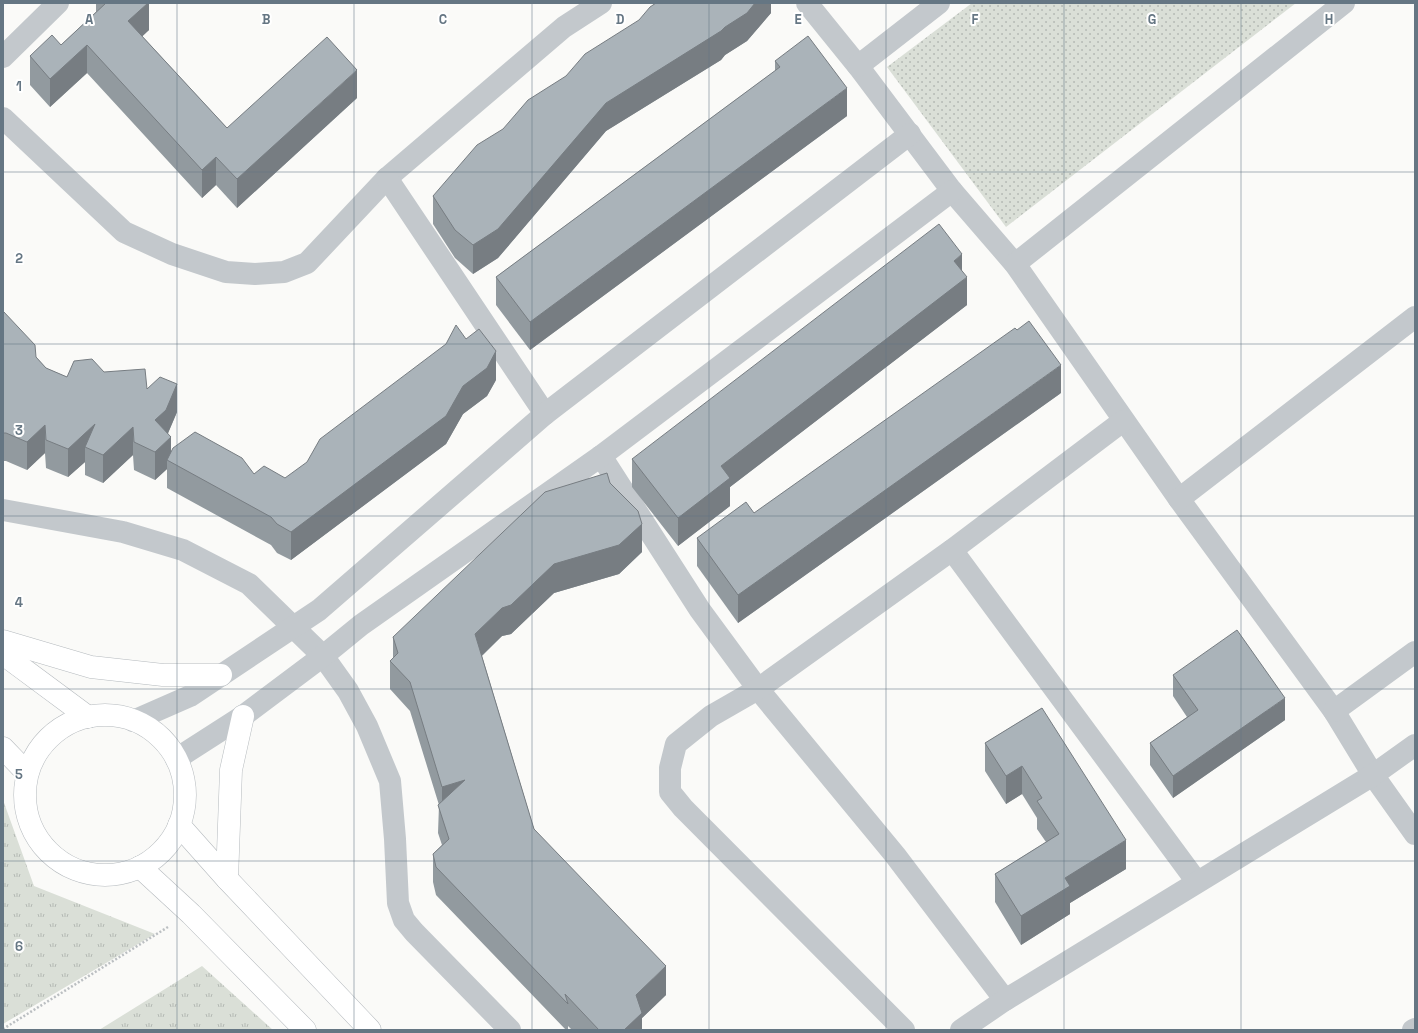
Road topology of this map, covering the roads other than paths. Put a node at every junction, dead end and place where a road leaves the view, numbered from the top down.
1 (58, 3) edge
2 (601, 3) edge
3 (807, 3) edge
4 (939, 3) edge
5 (1344, 3) edge
6 (3, 57) edge
7 (858, 66) junction
8 (3, 118) edge
9 (910, 134) junction
10 (387, 178) junction
11 (952, 191) junction
12 (1015, 264) junction
13 (1415, 317) edge
14 (545, 414) junction
15 (1123, 421) junction
16 (601, 456) junction
17 (1179, 499) junction
18 (3, 510) edge
19 (952, 550) junction
20 (294, 628) junction
21 (3, 641) edge
22 (1415, 652) edge
23 (3, 654) edge
24 (323, 656) junction
25 (221, 675) junction
26 (758, 689) junction
27 (1334, 711) junction
28 (243, 716) junction
29 (88, 717) junction
30 (133, 721) junction
31 (1415, 745) edge
32 (3, 748) edge
33 (176, 759) junction
34 (27, 773) junction
35 (1373, 775) junction
36 (179, 825) junction
37 (1415, 834) edge
38 (140, 867) junction
39 (227, 879) junction
40 (1197, 882) junction
41 (1005, 1000) junction
42 (305, 1030) edge
43 (370, 1030) edge
44 (510, 1030) edge
45 (904, 1030) edge
46 (961, 1030) edge

1 - 6 street
2 - 10 street
3 - 7 street
4 - 7 street
5 - 12 street
7 - 9 street
8 - 10 street
9 - 11 street
9 - 14 street
10 - 14 street
11 - 12 street
11 - 16 street
12 - 15 street
13 - 17 street
14 - 20 street
15 - 17 street
15 - 19 street
16 - 24 street
16 - 26 street
17 - 27 street
18 - 20 street
19 - 26 street
19 - 40 street
20 - 24 street
20 - 25 street
21 - 25 main road
22 - 27 street
23 - 29 main road
24 - 28 street
24 - 44 street
25 - 30 street
26 - 41 street
26 - 45 street
27 - 35 street
28 - 33 street
28 - 39 main road
29 - 30 main road
29 - 34 main road
30 - 33 main road
31 - 35 street
32 - 34 main road
33 - 36 main road
34 - 38 main road
35 - 37 street
35 - 40 street
36 - 38 main road
36 - 39 main road
38 - 42 main road
39 - 43 main road
40 - 41 street
41 - 46 street

